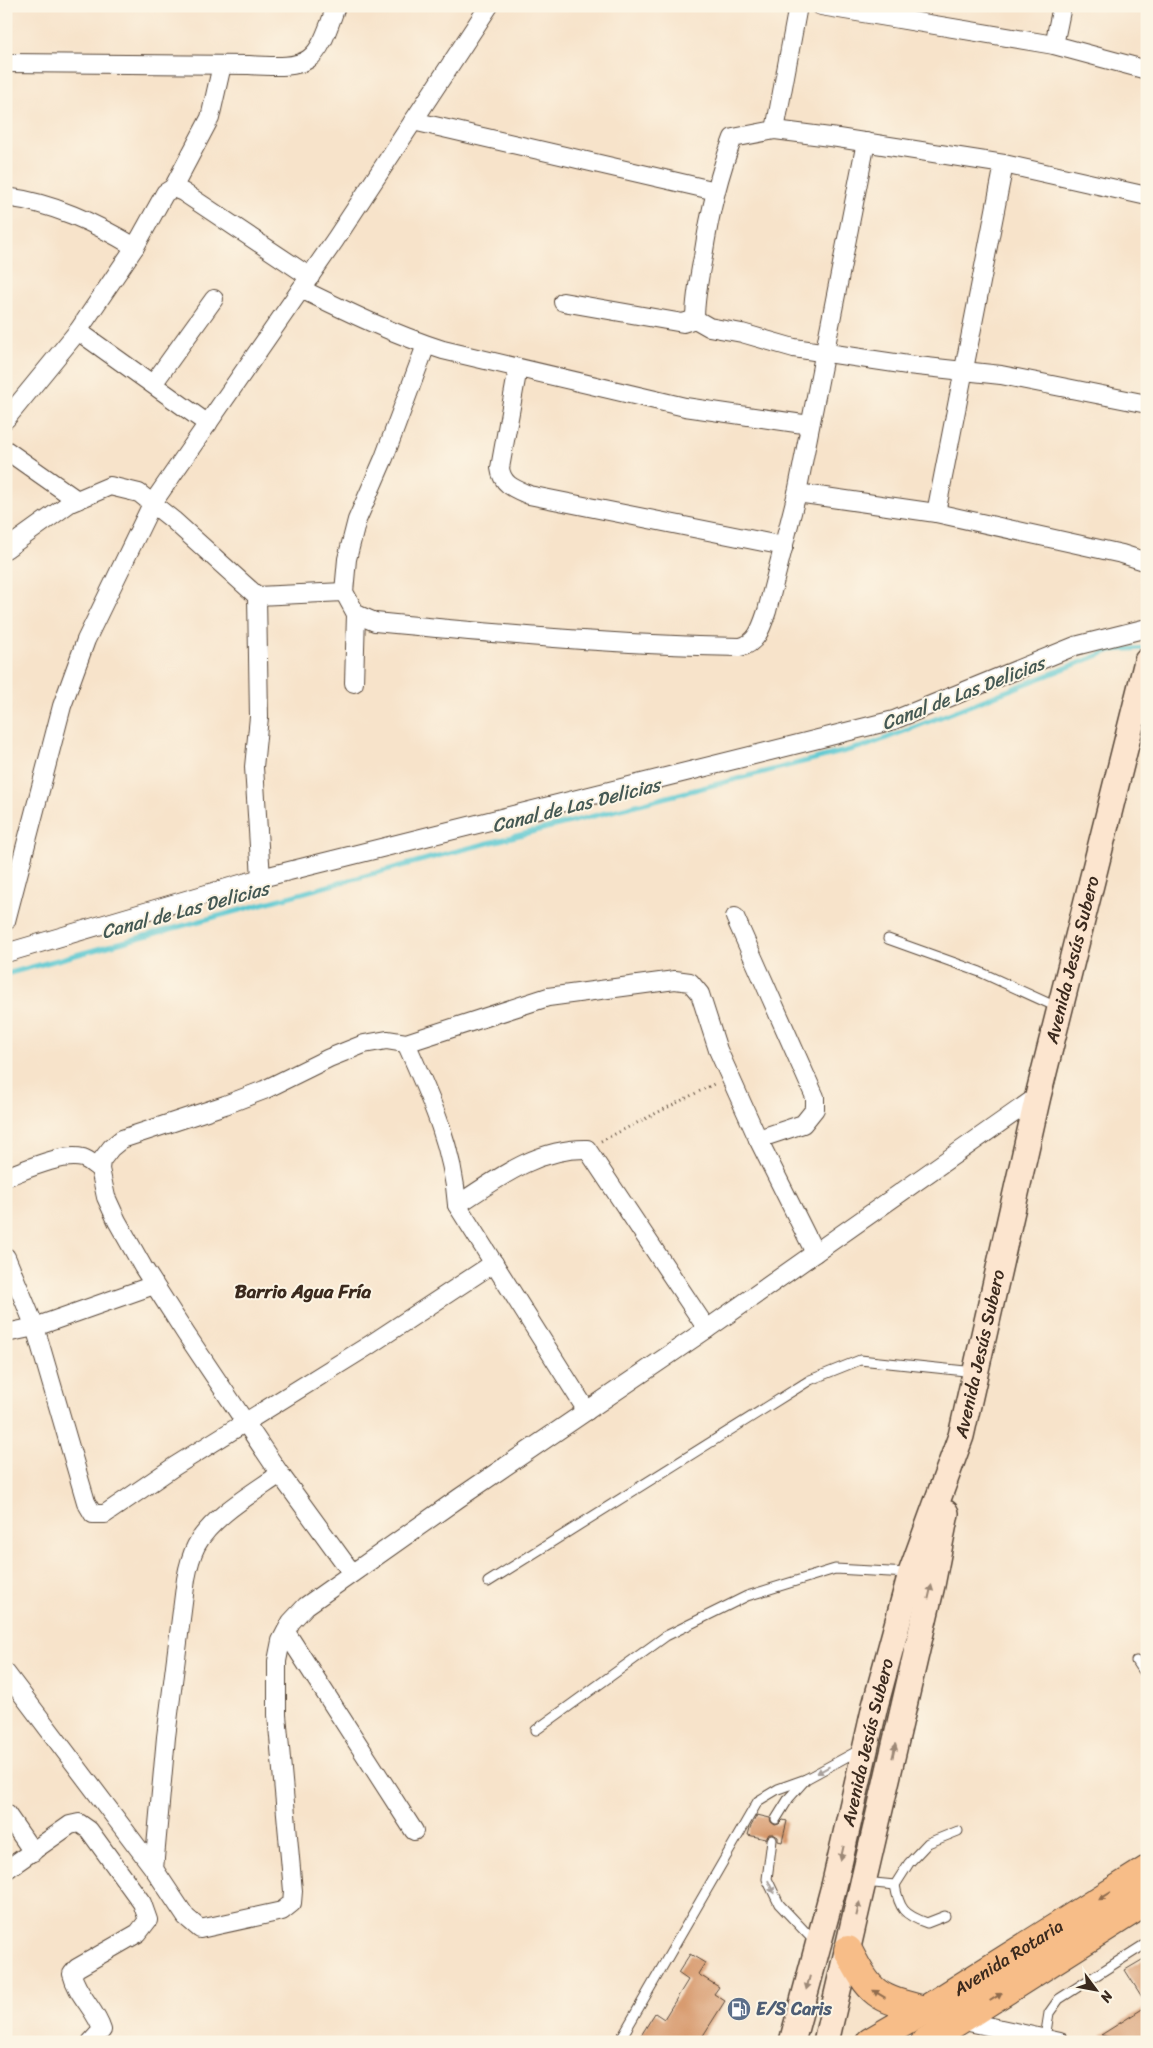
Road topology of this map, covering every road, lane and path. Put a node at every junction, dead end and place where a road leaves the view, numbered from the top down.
1 (336, 6) edge
2 (489, 6) edge
3 (798, 6) edge
4 (820, 6) edge
5 (1062, 6) edge
6 (1054, 45) junction
7 (6, 63) edge
8 (222, 65) junction
9 (1147, 70) edge
10 (413, 121) junction
11 (775, 130) junction
12 (866, 142) junction
13 (1004, 164) junction
14 (173, 188) junction
15 (716, 191) junction
16 (1147, 196) edge
17 (6, 197) edge
18 (135, 247) junction
19 (306, 283) junction
20 (214, 299) dead end
21 (563, 302) dead end
22 (695, 319) junction
23 (78, 331) junction
24 (426, 345) junction
25 (824, 353) junction
26 (518, 368) junction
27 (964, 372) junction
28 (153, 384) junction
29 (1147, 404) edge
30 (6, 419) edge
31 (208, 424) junction
32 (810, 425) junction
33 (6, 450) edge
34 (797, 492) junction
35 (77, 500) junction
36 (152, 504) junction
37 (936, 513) junction
38 (784, 546) junction
39 (6, 549) edge
40 (1147, 562) edge
41 (344, 592) junction
42 (257, 596) junction
43 (356, 614) junction
44 (1147, 628) edge
45 (1145, 678) edge
46 (354, 683) dead end
47 (262, 878) junction
48 (735, 917) dead end
49 (6, 921) edge
50 (888, 939) dead end
51 (6, 953) edge
52 (1060, 1008) junction
53 (406, 1042) junction
54 (730, 1076) junction
55 (1038, 1096) junction
56 (758, 1139) junction
57 (587, 1149) junction
58 (100, 1169) junction
59 (6, 1177) edge
60 (457, 1206) junction
61 (815, 1252) junction
62 (6, 1256) edge
63 (494, 1263) junction
64 (154, 1285) junction
65 (35, 1327) junction
66 (707, 1329) junction
67 (6, 1333) edge
68 (975, 1372) junction
69 (587, 1411) junction
70 (245, 1420) junction
71 (961, 1436) junction
72 (280, 1474) junction
73 (352, 1573) junction
74 (911, 1573) junction
75 (488, 1582) dead end
76 (286, 1632) junction
77 (1136, 1661) dead end
78 (6, 1673) edge
79 (1147, 1678) edge
80 (536, 1730) dead end
81 (866, 1746) junction
82 (806, 1779) junction
83 (6, 1813) edge
84 (776, 1819) dead end
85 (414, 1831) dead end
86 (958, 1831) dead end
87 (772, 1840) dead end
88 (33, 1852) junction
89 (154, 1869) junction
90 (6, 1870) edge
91 (1147, 1870) edge
92 (864, 1882) junction
93 (895, 1885) junction
94 (1147, 1901) edge
95 (945, 1916) dead end
96 (1147, 1943) edge
97 (818, 1945) junction
98 (848, 1950) junction
99 (925, 2010) junction
100 (951, 2029) edge
101 (1053, 2040) edge
102 (91, 2042) edge
103 (619, 2042) edge
104 (792, 2042) edge
105 (826, 2042) edge
106 (870, 2042) edge
107 (925, 2042) edge

1 - 8 street
2 - 10 street
3 - 11 street
4 - 6 street
5 - 6 street
6 - 9 street
7 - 8 street
8 - 14 street
10 - 15 street
10 - 19 street
11 - 12 street
11 - 15 street
12 - 13 street
12 - 25 street
13 - 16 street
13 - 27 street
14 - 18 street
14 - 19 street
15 - 22 street
17 - 18 street
18 - 23 street
19 - 24 street
19 - 31 street
20 - 28 street
21 - 22 street
22 - 25 street
23 - 28 street
23 - 30 street
24 - 26 street
24 - 41 street
25 - 27 street
25 - 32 street
26 - 32 street
26 - 38 street
27 - 29 street
27 - 37 street
28 - 31 street
31 - 36 street
32 - 34 street
33 - 35 street
34 - 37 street
34 - 38 street
35 - 36 street
35 - 39 street
36 - 42 street
36 - 49 street
37 - 40 street
38 - 43 street
41 - 42 street
41 - 43 street
42 - 47 street
43 - 46 street
44 - 47 street
45 - 52 main road, Avenida Jesús Subero
47 - 51 street
48 - 56 street
50 - 52 lane
52 - 55 main road, Avenida Jesús Subero
53 - 54 street
53 - 58 street
53 - 60 street
54 - 56 street
54 - 57 path
55 - 61 street
55 - 68 main road, Avenida Jesús Subero
56 - 61 street
57 - 60 street
57 - 66 street
58 - 59 street
58 - 64 street
60 - 63 street
61 - 66 street
62 - 65 street
63 - 69 street
63 - 70 street
64 - 65 street
64 - 70 street
65 - 67 street
65 - 70 street
66 - 69 street
68 - 71 main road, Avenida Jesús Subero
68 - 75 lane
69 - 73 street
70 - 72 street
71 - 74 main road, Avenida Jesús Subero
92 -> 71 main road
72 - 73 street
72 - 89 street
73 - 76 street
74 - 80 lane
74 - 81 main road, Avenida Jesús Subero
76 - 85 street
76 - 89 street
77 - 79 lane
78 - 89 street
81 -> 82 lane
81 -> 97 main road, Avenida Jesús Subero
82 - 84 lane
82 - 103 lane
83 - 88 street
86 - 93 lane
87 -> 97 lane
88 - 90 street
88 - 102 street
91 -> 99 highway, Avenida Rotaria
92 - 93 lane
98 -> 92 main road
93 - 95 lane
100 -> 94 highway, Avenida Rotaria
96 - 101 lane
97 -> 104 main road, Avenida Jesús Subero
99 -> 98 highway
98 - 105 main road
99 - 106 highway, Avenida Rotaria
100 - 101 street
100 - 107 highway, Avenida Rotaria

